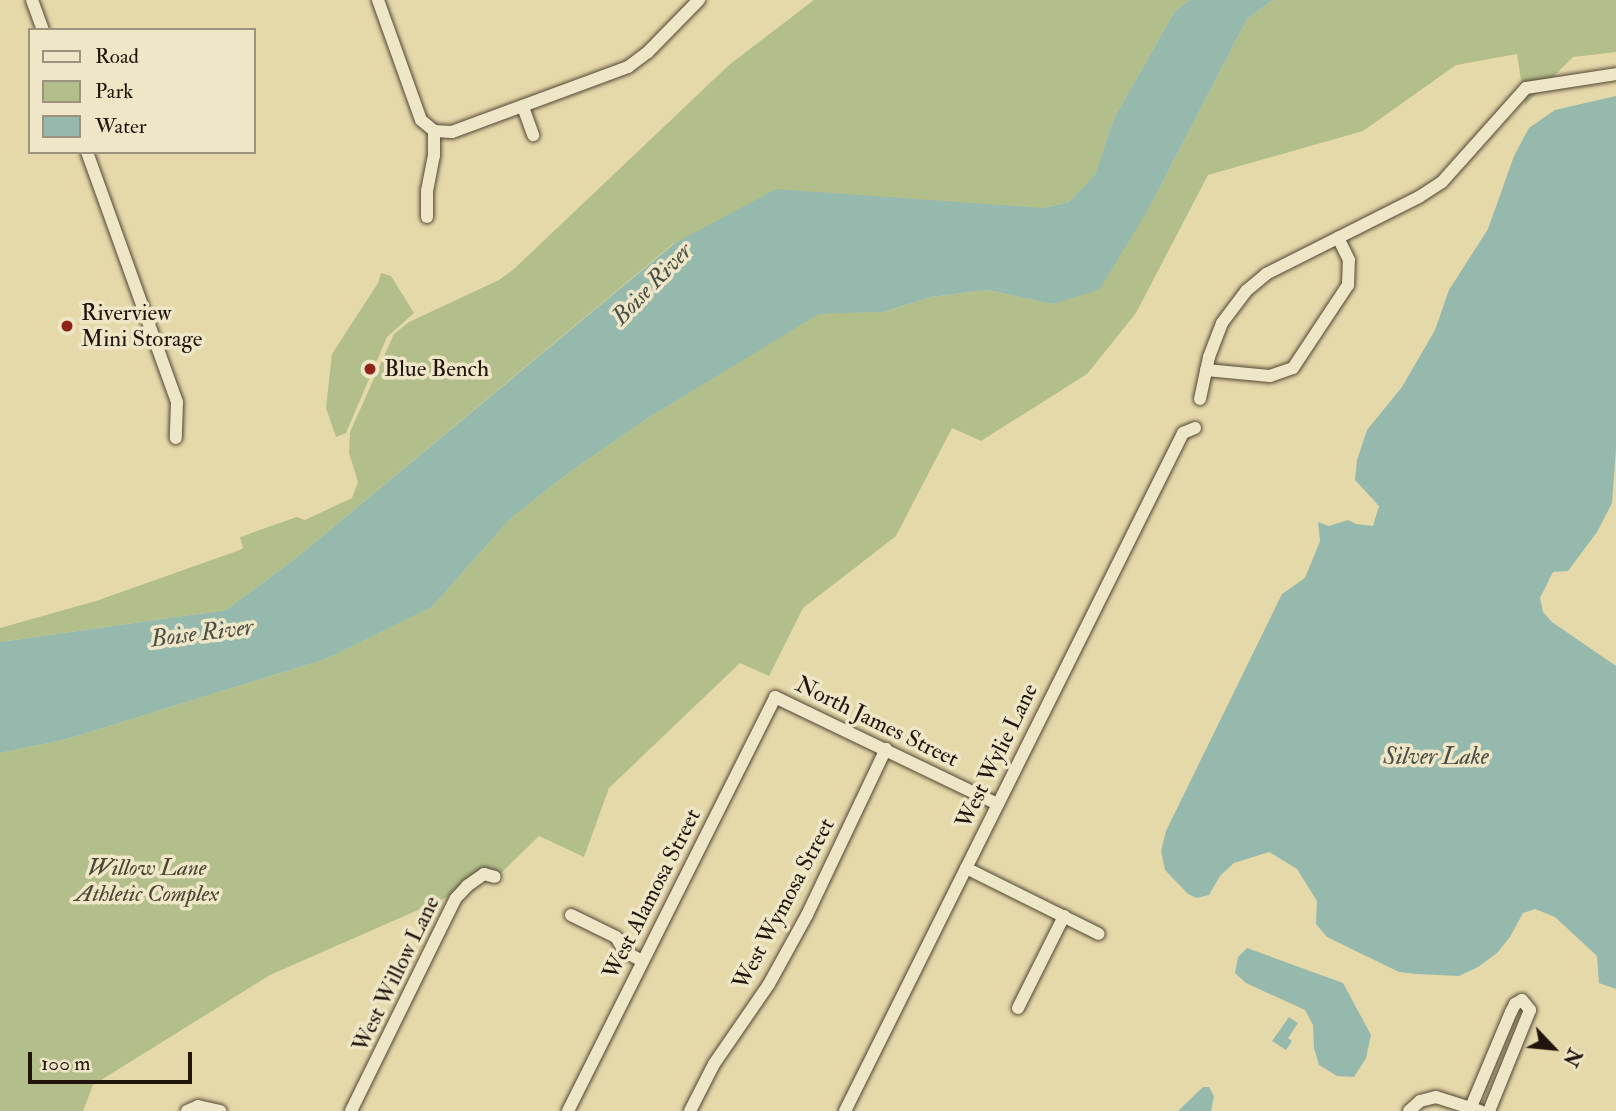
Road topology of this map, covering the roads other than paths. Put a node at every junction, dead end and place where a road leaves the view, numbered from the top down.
1 (32, 0) edge
2 (379, 0) edge
3 (699, 0) edge
4 (42, 28) edge
5 (1616, 74) edge
6 (523, 107) junction
7 (434, 131) junction
8 (533, 135) dead end
9 (88, 154) edge
10 (427, 217) dead end
11 (1338, 237) junction
12 (1206, 370) junction
13 (1200, 399) dead end
14 (1195, 428) dead end
15 (176, 438) dead end
16 (775, 697) joint
17 (886, 749) junction
18 (997, 804) junction
19 (966, 868) junction
20 (495, 877) dead end
21 (571, 915) dead end
22 (1064, 916) junction
23 (1099, 934) dead end
24 (642, 961) junction
25 (1017, 1008) dead end
26 (1475, 1109) edge
27 (187, 1111) edge
28 (219, 1111) edge
29 (351, 1111) edge
30 (568, 1111) edge
31 (690, 1111) edge
32 (845, 1111) edge
33 (1409, 1111) edge
34 (1489, 1111) edge

1 - 4 street
2 - 7 street
3 - 6 street
5 - 11 street
6 - 7 street
6 - 8 street
7 - 10 street
9 - 15 street
11 - 12 street
11 - 12 street
12 - 13 street
14 - 18 street, West Wylie Lane
16 - 17 street, North James Street
16 - 24 street, West Alamosa Street
17 - 18 street, North James Street
17 - 31 street, West Wymosa Street
18 - 19 street, West Wylie Lane
19 - 22 street
19 - 32 street, West Wylie Lane
20 - 29 street, West Willow Lane
21 - 24 street
22 - 23 street
22 - 25 street
24 - 30 street, West Alamosa Street
26 - 33 street
26 - 34 street
27 - 28 street

